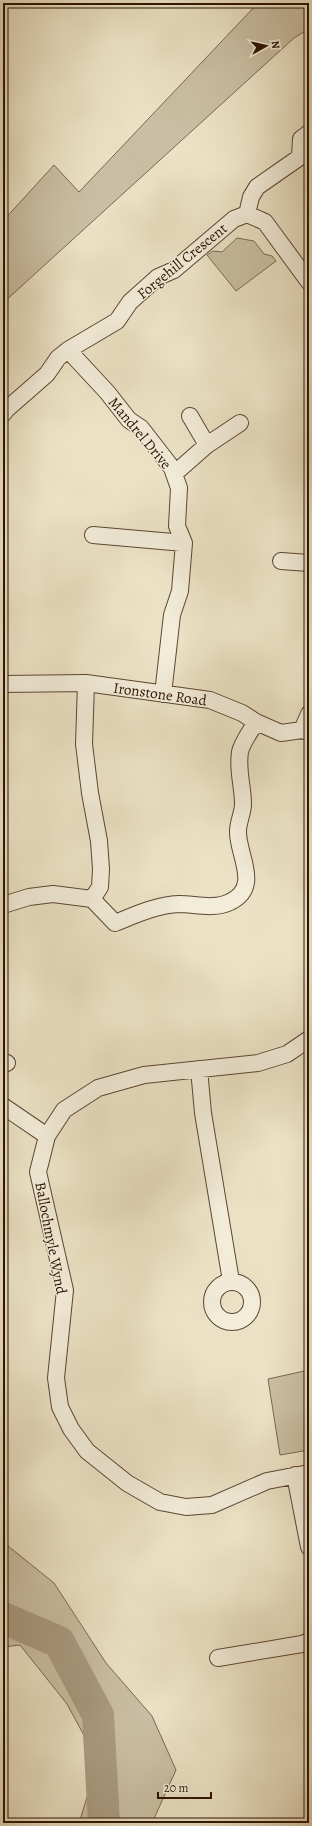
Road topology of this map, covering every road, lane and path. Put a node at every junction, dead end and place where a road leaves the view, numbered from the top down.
1 (309, 133) edge
2 (247, 214) junction
3 (309, 282) edge
4 (68, 350) junction
5 (3, 414) edge
6 (190, 416) dead end
7 (240, 423) dead end
8 (207, 445) junction
9 (174, 474) junction
10 (93, 535) dead end
11 (184, 543) junction
12 (281, 560) dead end
13 (309, 563) edge
14 (86, 683) junction
15 (3, 684) edge
16 (163, 694) junction
17 (309, 714) edge
18 (256, 722) junction
19 (305, 731) edge
20 (92, 899) junction
21 (3, 905) edge
22 (309, 1039) edge
23 (199, 1069) junction
24 (3, 1106) edge
25 (47, 1136) junction
26 (231, 1281) dead end
27 (302, 1474) edge
28 (309, 1547) edge
29 (309, 1641) edge
30 (218, 1658) dead end

1 - 2 street
2 - 3 street
2 - 4 street, Forgehill Crescent
4 - 5 street, Forgehill Crescent
4 - 9 street, Mandrel Drive
6 - 8 street
7 - 8 street
8 - 9 street
9 - 11 street, Mandrel Drive
10 - 11 street
11 - 16 street, Mandrel Drive
12 - 13 street
14 - 15 street, Ironstone Road
14 - 16 street, Ironstone Road
14 - 20 street
16 - 18 street, Ironstone Road
17 - 19 street
18 - 19 street, Ironstone Road
18 - 20 street
20 - 21 street
22 - 23 street, Ballochmyle Wynd
23 - 25 street, Ballochmyle Wynd
23 - 26 street
24 - 25 street
25 - 27 street, Ballochmyle Wynd
27 - 28 street
29 - 30 street

